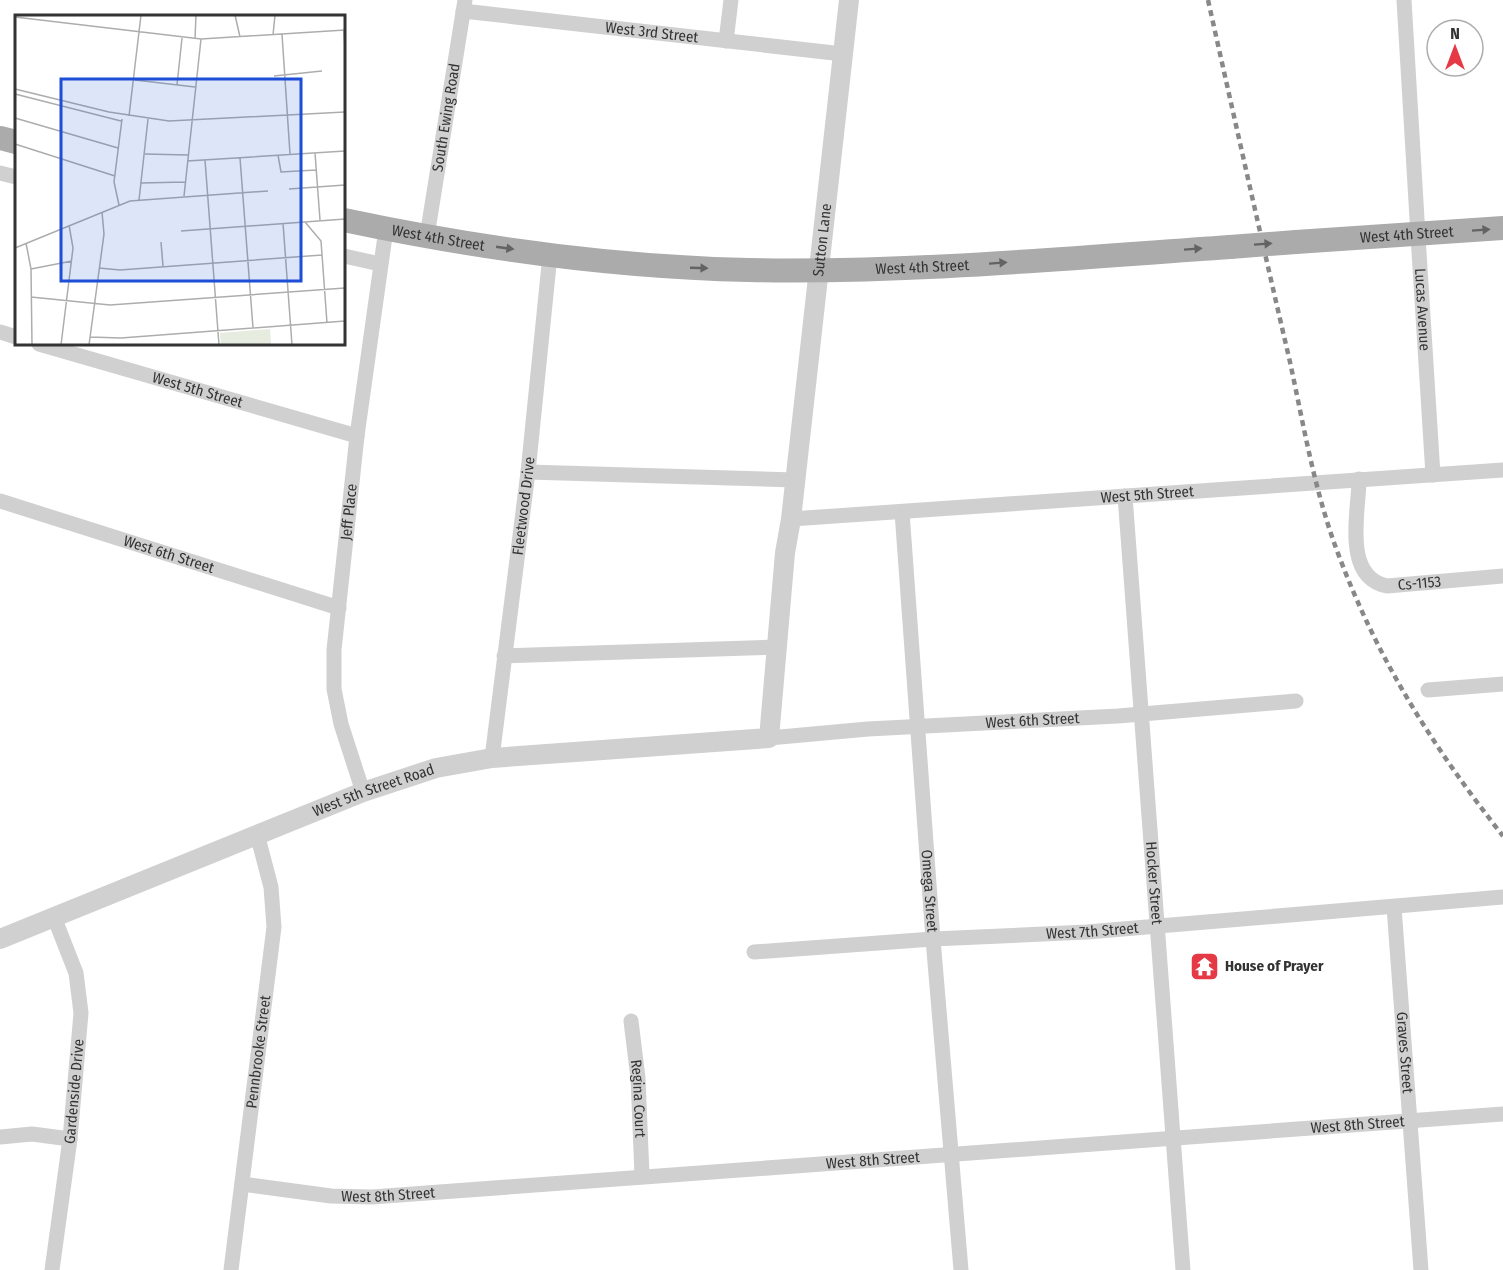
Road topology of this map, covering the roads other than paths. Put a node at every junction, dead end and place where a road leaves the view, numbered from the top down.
1 (730, 0) edge
2 (849, 0) edge
3 (1404, 0) edge
4 (464, 5) edge
5 (726, 41) junction
6 (843, 54) junction
7 (0, 138) edge
8 (15, 142) edge
9 (0, 173) edge
10 (15, 177) edge
11 (345, 220) edge
12 (1503, 228) edge
13 (386, 229) junction
14 (1416, 234) junction
15 (427, 236) junction
16 (550, 255) junction
17 (345, 256) edge
18 (380, 264) junction
19 (819, 270) junction
20 (0, 332) edge
21 (15, 337) edge
22 (42, 345) edge
23 (357, 436) junction
24 (1503, 470) edge
25 (528, 472) junction
26 (1433, 475) junction
27 (1359, 479) junction
28 (795, 480) junction
29 (1125, 496) junction
30 (0, 501) edge
31 (902, 512) junction
32 (792, 519) junction
33 (1503, 576) edge
34 (339, 608) junction
35 (777, 648) junction
36 (504, 656) junction
37 (1503, 684) edge
38 (1428, 690) dead end
39 (1296, 701) dead end
40 (1140, 713) junction
41 (918, 728) junction
42 (769, 738) junction
43 (492, 758) junction
44 (363, 792) junction
45 (257, 834) junction
46 (1503, 897) edge
47 (1394, 907) junction
48 (54, 917) junction
49 (1158, 924) junction
50 (0, 939) edge
51 (933, 939) junction
52 (754, 952) dead end
53 (631, 1021) dead end
54 (1503, 1114) edge
55 (1409, 1120) junction
56 (0, 1137) edge
57 (1172, 1137) junction
58 (70, 1139) junction
59 (953, 1153) junction
60 (642, 1175) junction
61 (242, 1184) junction
62 (52, 1270) edge
63 (231, 1270) edge
64 (961, 1270) edge
65 (1183, 1270) edge
66 (1421, 1270) edge

1 - 5 street
2 - 6 street, Sutton Lane
3 - 14 street, Lucas Avenue
4 - 5 street, West 3rd Street
4 - 15 street, South Ewing Road
5 - 6 street, West 3rd Street
6 - 19 street, Sutton Lane
7 - 8 main road
9 - 10 street
11 - 13 main road, West 4th Street
14 -> 12 main road, West 4th Street
13 - 15 main road, West 4th Street
13 - 18 street, Jeff Place
19 -> 14 main road, West 4th Street, bridge
14 - 26 street, Lucas Avenue
15 -> 16 main road, West 4th Street
16 -> 19 main road, West 4th Street
16 - 25 street, Fleetwood Drive
17 - 18 street
18 - 23 street, Jeff Place
19 - 28 street, Sutton Lane
20 - 21 street
22 - 23 street, West 5th Street
23 - 34 street, Jeff Place
24 - 26 street, West 5th Street
25 - 28 street
25 - 36 street, Fleetwood Drive
26 - 27 street, West 5th Street
27 - 29 street, West 5th Street
27 - 33 street, Cs-1153
28 - 32 street, Sutton Lane
29 - 31 street, West 5th Street
29 - 40 street, Hocker Street
30 - 34 street, West 6th Street
31 - 32 street, West 5th Street
31 - 41 street, Omega Street
32 - 35 street
34 - 44 street, Jeff Place
35 - 36 street
35 - 42 street
36 - 43 street, Fleetwood Drive
37 - 38 street
39 - 40 street, West 6th Street
40 - 41 street, West 6th Street
40 - 49 street, Hocker Street
41 - 42 street, West 6th Street
41 - 51 street, Omega Street
42 - 43 street, West 5th Street Road
43 - 44 street, West 5th Street Road
44 - 45 street, West 5th Street Road
45 - 48 street, West 5th Street Road
45 - 61 street, Pennbrooke Street
46 - 47 street, West 7th Street
47 - 49 street, West 7th Street
47 - 55 street, Graves Street
48 - 50 street, West 5th Street Road
48 - 58 street, Gardenside Drive
49 - 51 street, West 7th Street
49 - 57 street, Hocker Street
51 - 52 street, West 7th Street
51 - 59 street, Omega Street
53 - 60 street, Regina Court
54 - 55 street, West 8th Street
55 - 57 street, West 8th Street
55 - 66 street, Graves Street
56 - 58 street
57 - 59 street, West 8th Street
57 - 65 street, Hocker Street
58 - 62 street, Gardenside Drive
59 - 60 street, West 8th Street
59 - 64 street, Omega Street
60 - 61 street, West 8th Street
61 - 63 street, Pennbrooke Street

